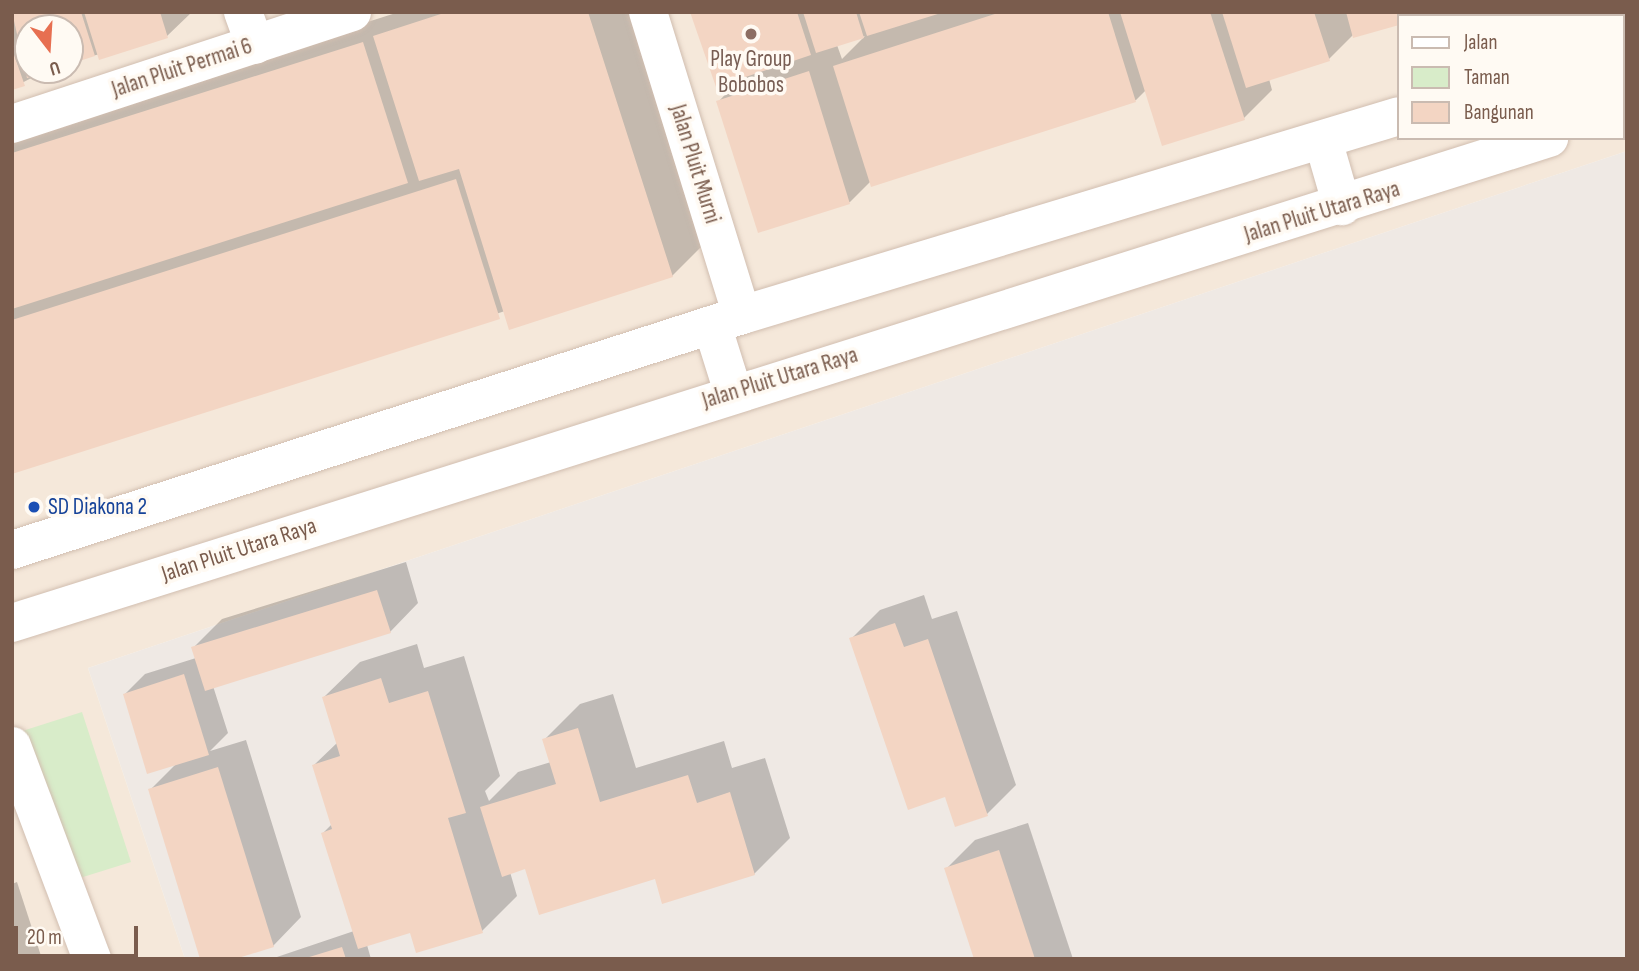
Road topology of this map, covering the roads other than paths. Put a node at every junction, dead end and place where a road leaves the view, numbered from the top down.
1 (352, 12) edge
2 (648, 12) edge
3 (249, 28) edge
4 (1398, 116) edge
5 (12, 124) edge
6 (1324, 140) junction
7 (1543, 140) edge
8 (1342, 206) junction
9 (727, 320) junction
10 (733, 392) junction
11 (12, 550) edge
12 (12, 623) edge
13 (12, 746) edge
14 (92, 959) edge

1 - 3 street, Jalan Pluit Permai 6
2 - 9 street, Jalan Pluit Murni
3 - 5 street, Jalan Pluit Permai 6
4 - 6 street
6 - 8 street
6 - 9 street
7 - 8 street, Jalan Pluit Utara Raya
8 - 10 street, Jalan Pluit Utara Raya
9 - 10 street, Jalan Pluit Murni
9 - 11 street
10 - 12 street, Jalan Pluit Utara Raya
13 - 14 street

